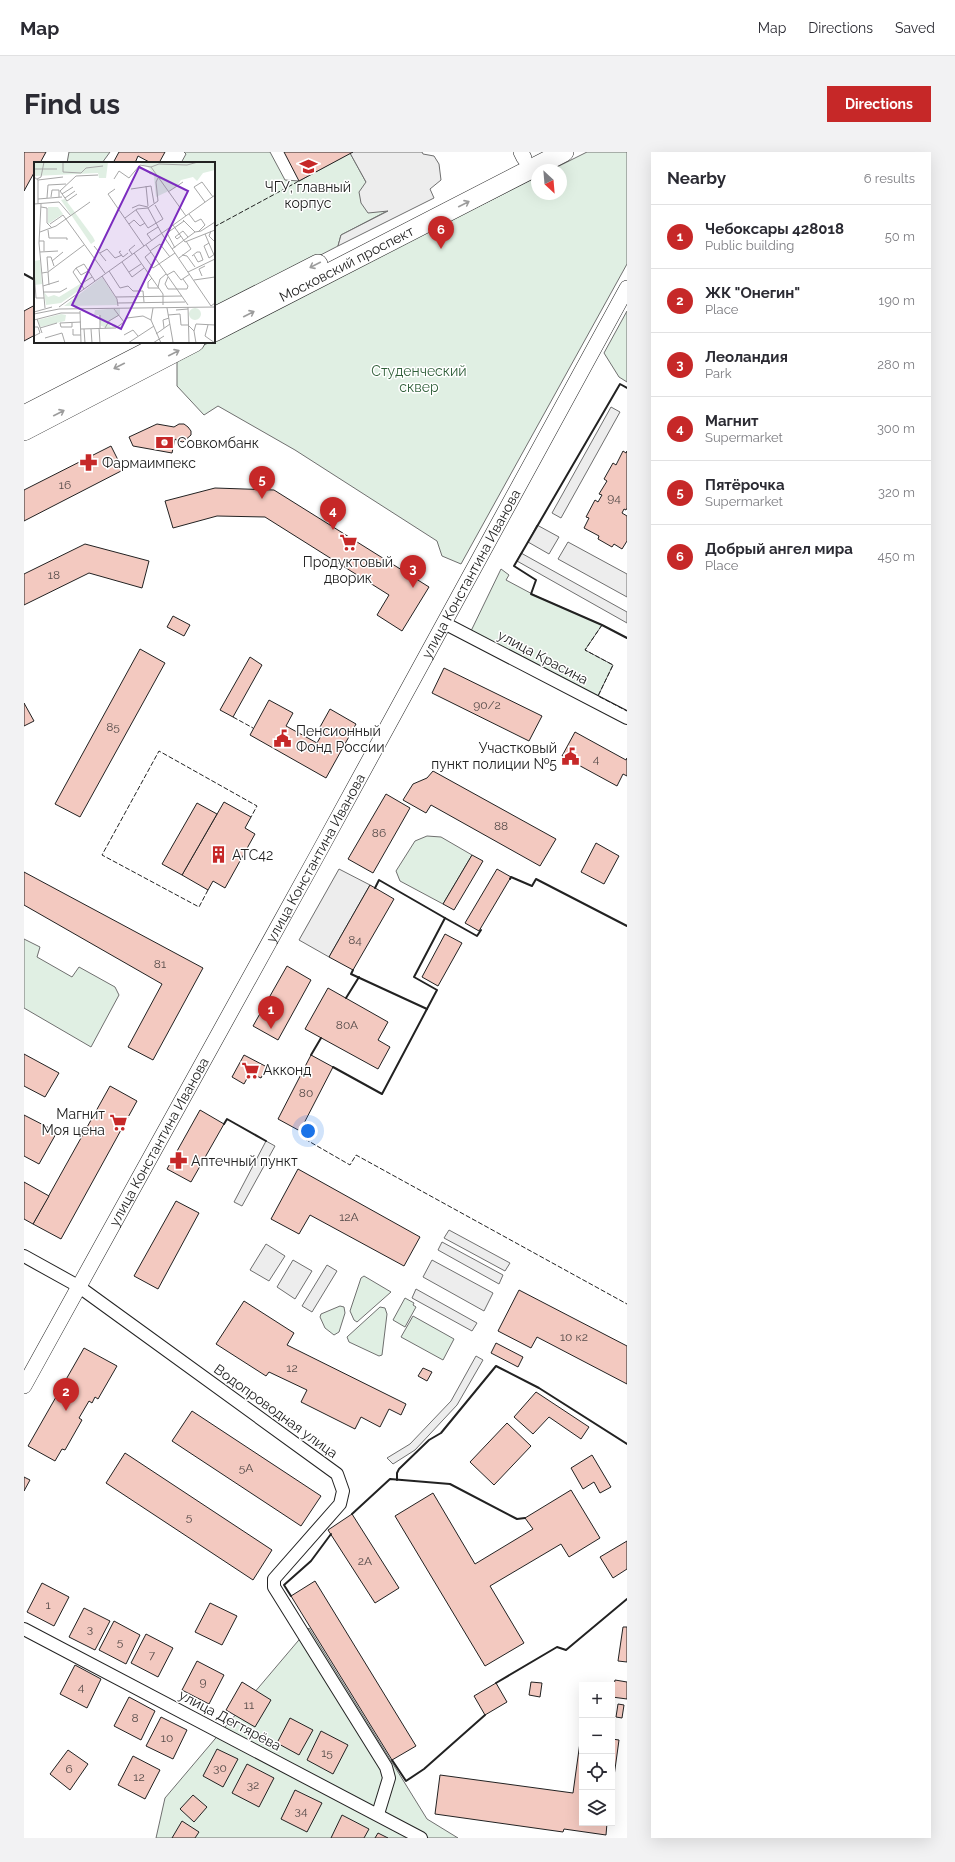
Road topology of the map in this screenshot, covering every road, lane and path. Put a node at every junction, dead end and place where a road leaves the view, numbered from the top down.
1 (564, 152) edge
2 (527, 154) edge
3 (627, 288) edge
4 (215, 316) edge
5 (215, 331) edge
6 (164, 343) edge
7 (193, 343) edge
8 (24, 415) edge
9 (24, 431) edge
10 (444, 623) junction
11 (627, 718) edge
12 (24, 1256) edge
13 (78, 1286) junction
14 (24, 1386) edge
15 (24, 1629) edge
16 (378, 1814) junction
17 (421, 1838) edge

5 -> 1 main road, Московский проспект
2 -> 4 main road, Московский проспект
3 - 10 street, улица Константина Иванова
6 -> 8 main road
9 -> 7 main road
10 - 11 street, улица Красина
10 - 13 street, улица Константина Иванова
12 - 13 street, Водопроводная улица
13 - 14 street, улица Константина Иванова
13 - 16 street, Водопроводная улица
15 - 16 street, улица Дегтярёва
16 - 17 street, улица Дегтярёва

